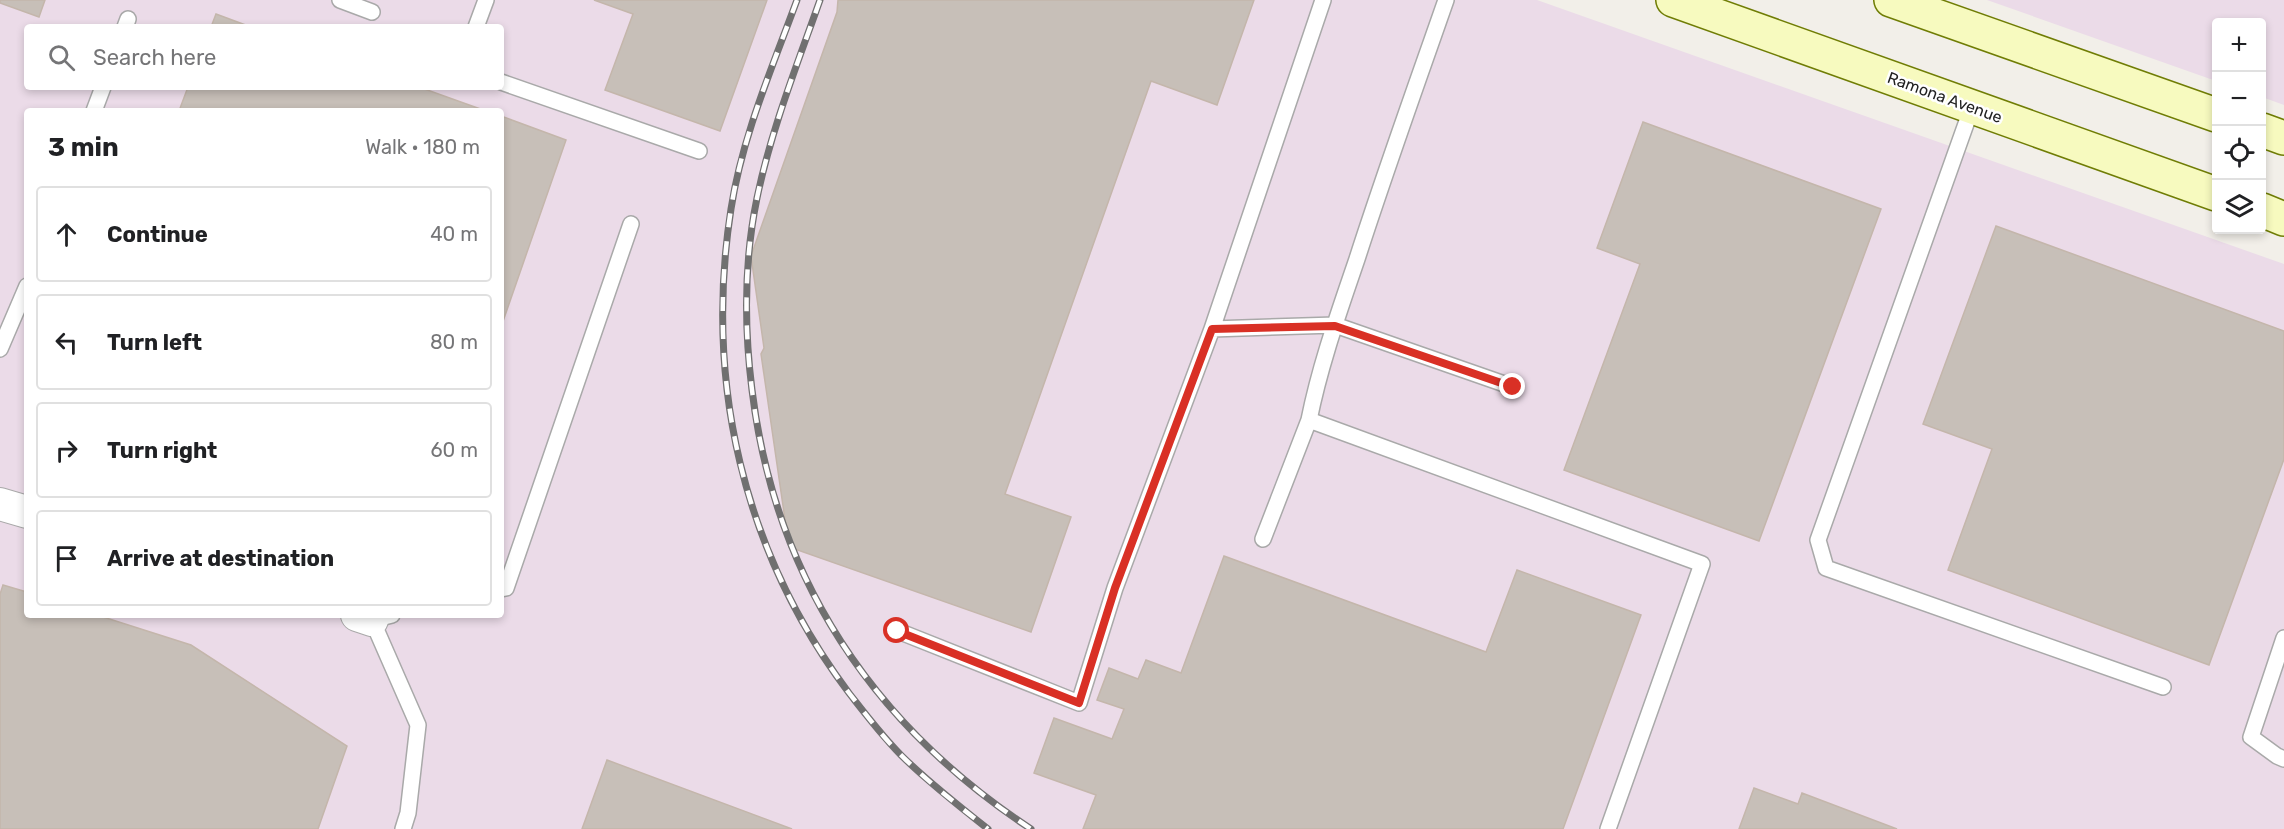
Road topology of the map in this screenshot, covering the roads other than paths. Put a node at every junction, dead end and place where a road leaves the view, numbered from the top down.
1 (340, 0) edge
2 (486, 0) edge
3 (1323, 0) edge
4 (1446, 0) edge
5 (1673, 0) edge
6 (1891, 0) edge
7 (372, 12) dead end
8 (477, 24) edge
9 (504, 83) edge
10 (102, 90) edge
11 (1972, 107) junction
12 (95, 108) edge
13 (2212, 113) edge
14 (2266, 131) edge
15 (2284, 138) edge
16 (699, 151) dead end
17 (2212, 192) edge
18 (2266, 212) edge
19 (2284, 219) edge
20 (631, 224) dead end
21 (24, 293) edge
22 (1335, 326) junction
23 (1212, 329) junction
24 (0, 349) edge
25 (1513, 387) dead end
26 (1309, 420) junction
27 (0, 504) edge
28 (24, 511) edge
29 (1263, 539) dead end
30 (504, 589) edge
31 (374, 618) edge
32 (897, 631) dead end
33 (2284, 638) edge
34 (2163, 687) dead end
35 (2284, 759) edge
36 (403, 829) edge
37 (1608, 829) edge

1 - 7 lane
2 - 8 lane
3 - 23 lane
4 - 22 lane
5 - 11 main road, Ramona Avenue
6 - 13 main road
9 - 16 lane
10 - 12 lane
11 - 17 main road, Ramona Avenue
11 - 34 lane
14 - 15 main road
18 - 19 main road
20 - 30 lane
21 - 24 lane
22 - 23 lane
22 - 25 lane
22 - 26 lane
23 - 32 lane
26 - 29 lane
26 - 37 lane
27 - 28 street
31 - 36 lane
33 - 35 lane

